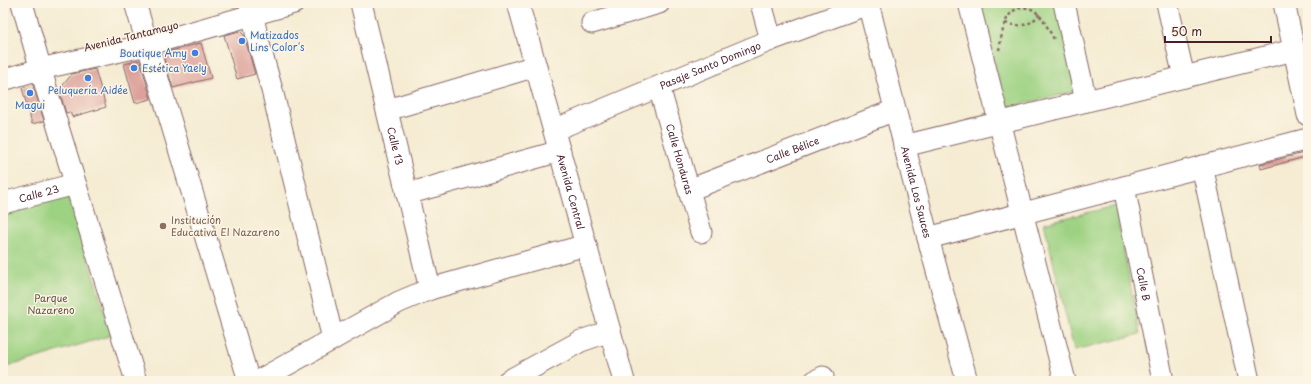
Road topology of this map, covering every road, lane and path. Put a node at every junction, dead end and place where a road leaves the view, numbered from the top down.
1 (22, 3) edge
2 (135, 3) edge
3 (294, 3) edge
4 (361, 3) edge
5 (518, 3) edge
6 (659, 3) edge
7 (761, 3) edge
8 (969, 3) edge
9 (1018, 3) edge
10 (1064, 3) edge
11 (1167, 3) edge
12 (1284, 3) edge
13 (868, 4) edge
14 (1019, 8) junction
15 (246, 9) edge
16 (1038, 14) junction
17 (1005, 23) junction
18 (592, 24) dead end
19 (145, 39) junction
20 (771, 40) junction
21 (1057, 42) dead end
22 (1294, 50) junction
23 (999, 54) dead end
24 (39, 63) junction
25 (536, 66) junction
26 (3, 67) edge
27 (1184, 77) junction
28 (3, 80) edge
29 (659, 87) junction
30 (1086, 101) junction
31 (387, 110) junction
32 (895, 110) junction
33 (1308, 115) edge
34 (999, 122) junction
35 (554, 130) junction
36 (1308, 139) edge
37 (904, 146) junction
38 (560, 151) junction
39 (1202, 166) junction
40 (76, 184) junction
41 (1124, 187) junction
42 (689, 190) junction
43 (407, 194) junction
44 (3, 203) edge
45 (1022, 213) junction
46 (701, 232) dead end
47 (928, 238) junction
48 (586, 245) junction
49 (430, 289) junction
50 (610, 331) junction
51 (333, 339) junction
52 (136, 381) edge
53 (249, 381) edge
54 (258, 381) edge
55 (508, 381) edge
56 (624, 381) edge
57 (967, 381) edge
58 (1065, 381) edge
59 (1163, 381) edge
60 (1248, 381) edge

1 - 24 street
2 - 19 street
3 - 15 street, Avenida Tantamayo
4 - 31 street, Calle 13
5 - 25 street, Avenida Central
6 - 18 street
7 - 20 street
8 - 34 street
9 - 14 path
10 - 30 street
11 - 27 street
12 - 22 street
13 - 20 street, Pasaje Santo Domingo
13 - 32 street, Avenida Los Sauces
14 - 16 path
14 - 17 path
15 - 19 street, Avenida Tantamayo
15 - 51 street
16 - 17 path
16 - 21 path
17 - 23 path
19 - 24 street, Avenida Tantamayo
19 - 53 street
20 - 29 street, Pasaje Santo Domingo
22 - 27 street
22 - 33 street
24 - 26 street, Avenida Tantamayo
24 - 28 street, Avenida Tantamayo
24 - 40 street
25 - 31 street
25 - 35 street, Avenida Central
27 - 30 street
29 - 35 street, Pasaje Santo Domingo
29 - 42 street, Calle Honduras
30 - 34 street
31 - 43 street, Calle 13
32 - 37 street, Avenida Los Sauces
32 - 42 street, Calle Bélice
34 - 37 street
34 - 45 street
35 - 38 street, Avenida Central
36 - 39 street
37 - 47 street, Avenida Los Sauces
38 - 43 street
38 - 48 street, Avenida Central
39 - 41 street
39 - 60 street
40 - 44 street, Calle 23
40 - 52 street
41 - 45 street
41 - 59 street, Calle B
42 - 46 street, Calle Honduras
43 - 49 street, Calle 13
45 - 47 street
45 - 58 street
47 - 57 street, Avenida Los Sauces
48 - 49 street
48 - 50 street, Avenida Central
49 - 51 street
50 - 55 street
50 - 56 street, Avenida Central
51 - 54 street

